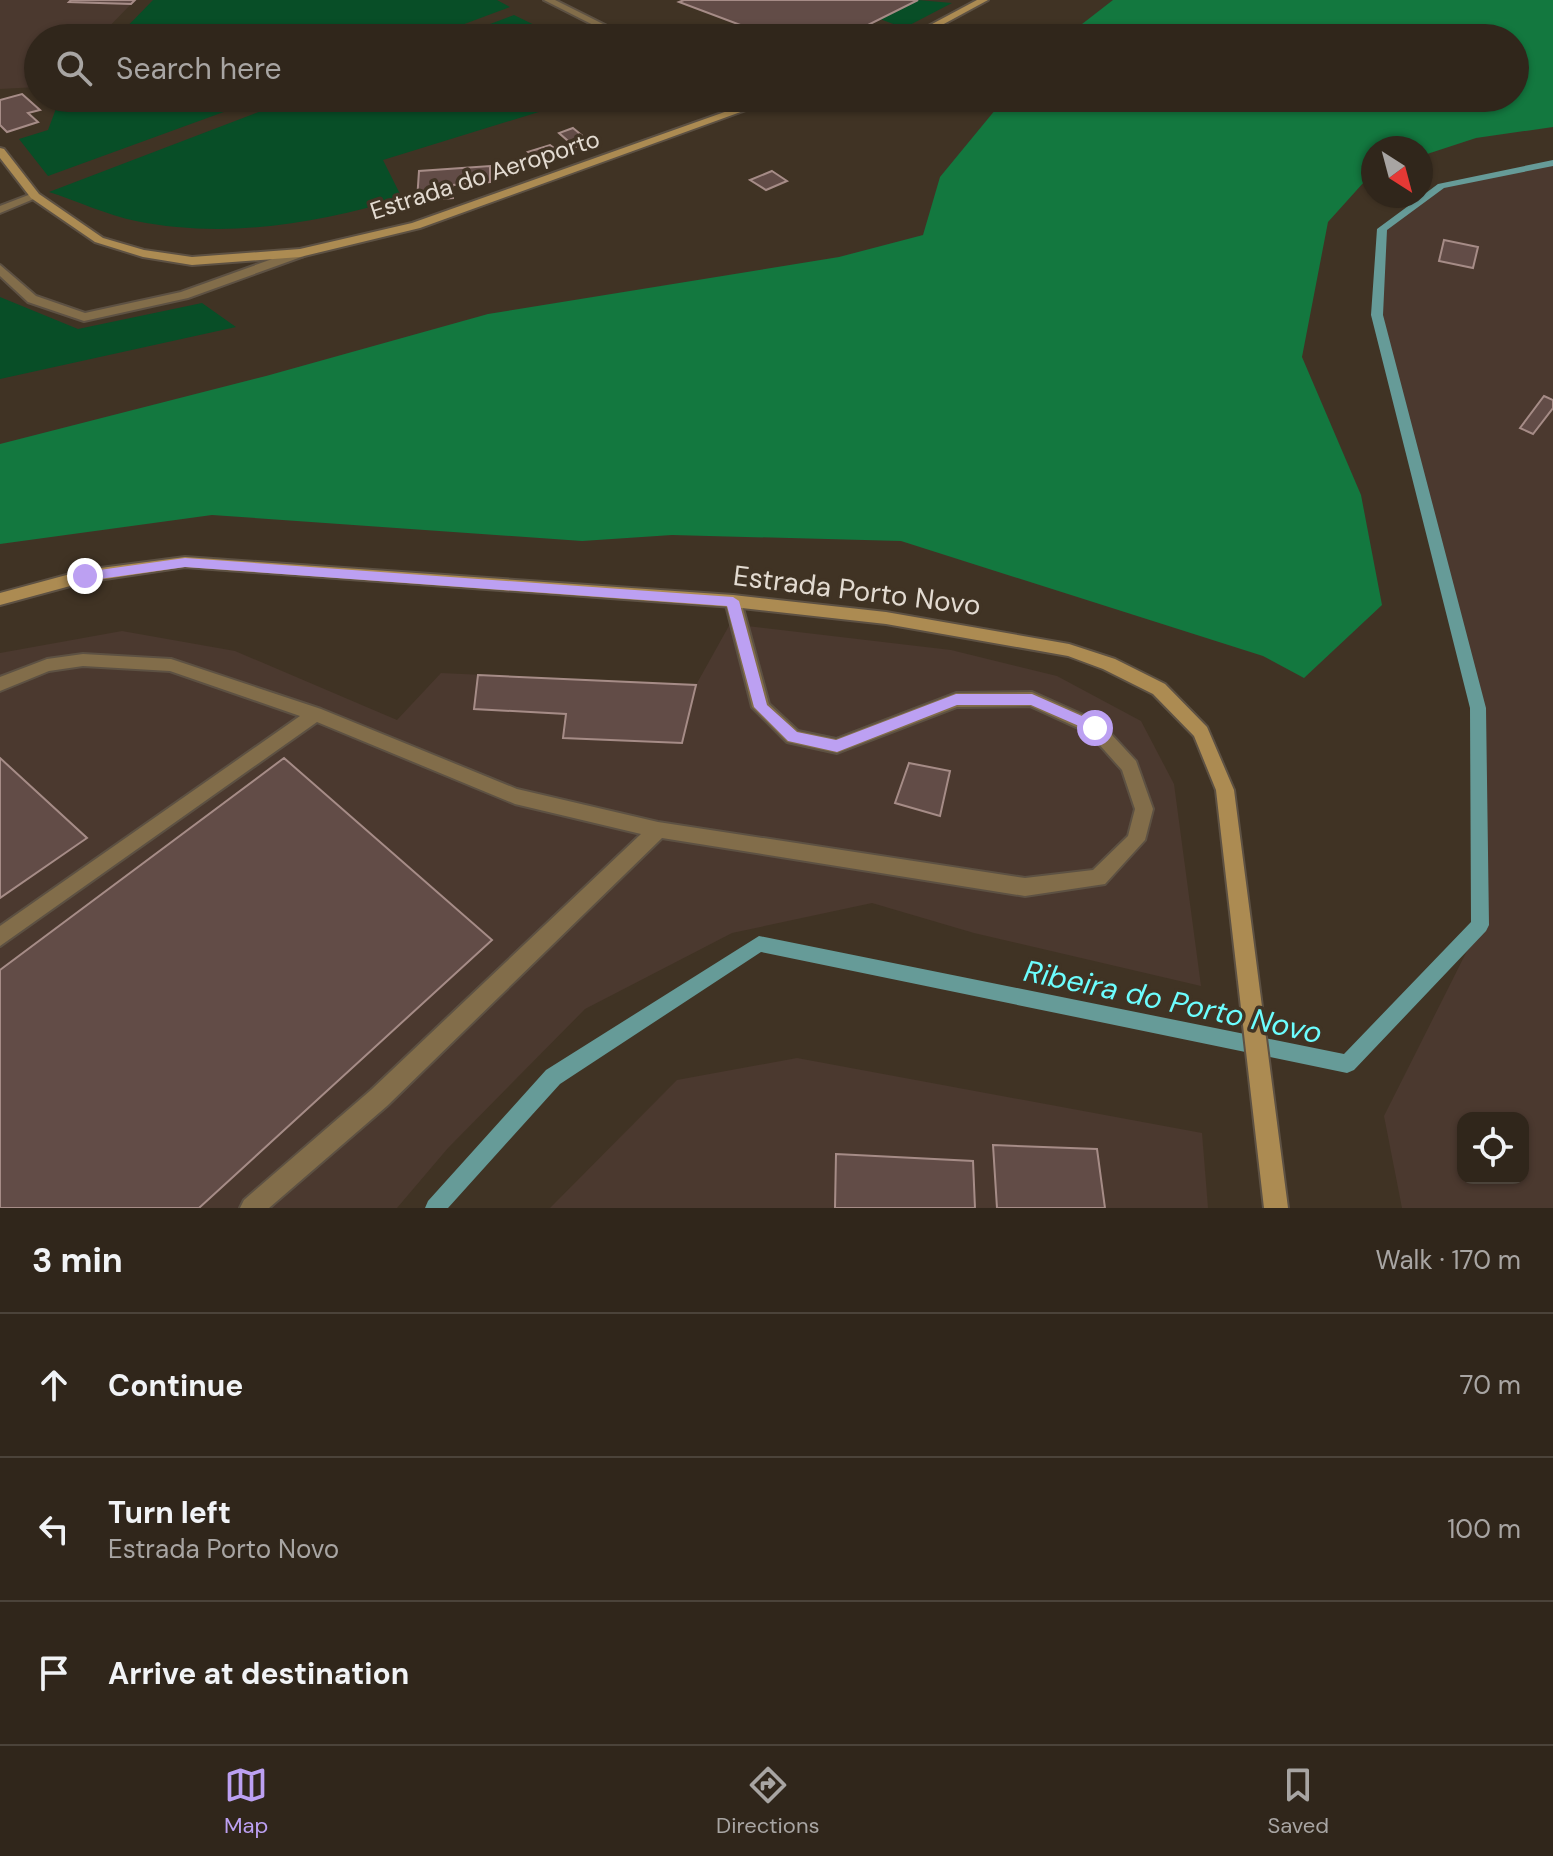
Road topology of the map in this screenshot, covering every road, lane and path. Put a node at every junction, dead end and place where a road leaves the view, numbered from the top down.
1 (984, 0) edge
2 (556, 1) edge
3 (600, 24) edge
4 (938, 24) edge
5 (737, 112) edge
6 (0, 151) edge
7 (35, 196) junction
8 (0, 210) edge
9 (300, 253) junction
10 (0, 269) edge
11 (0, 599) edge
12 (733, 601) junction
13 (0, 684) edge
14 (315, 714) junction
15 (658, 830) junction
16 (0, 937) edge
17 (252, 1208) edge
18 (1276, 1208) edge

1 - 4 main road
2 - 3 street
5 - 9 main road, Estrada do Aeroporto
6 - 7 main road, Estrada do Aeroporto
7 - 8 street
7 - 9 main road, Estrada do Aeroporto
9 - 10 street
11 - 12 main road, Estrada Porto Novo
12 - 15 street
12 - 18 main road, Estrada Porto Novo
13 - 14 street
14 - 15 street
14 - 16 street
15 - 17 street

